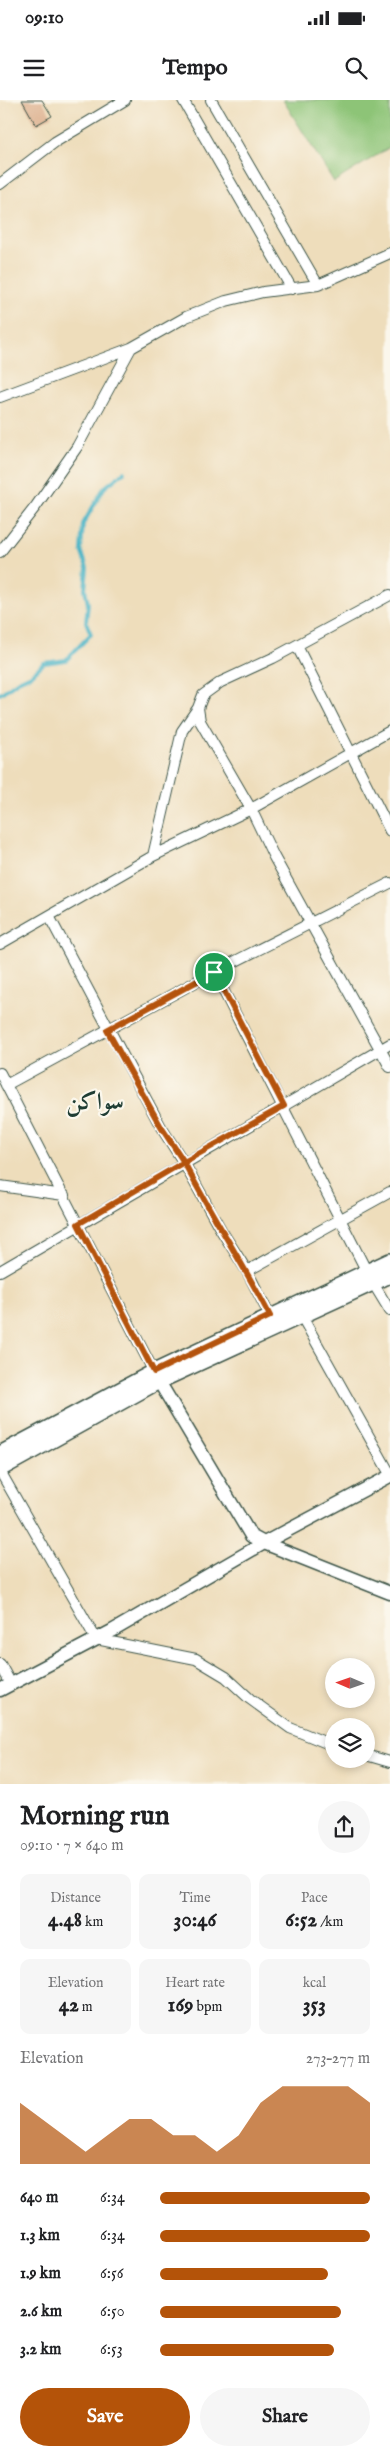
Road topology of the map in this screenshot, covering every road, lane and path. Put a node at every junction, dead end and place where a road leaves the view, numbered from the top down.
1 (125, 100) edge
2 (183, 100) edge
3 (211, 100) edge
4 (0, 184) edge
5 (390, 254) edge
6 (318, 286) junction
7 (292, 289) junction
8 (131, 348) junction
9 (0, 397) edge
10 (0, 552) edge
11 (390, 595) edge
12 (297, 646) junction
13 (198, 708) junction
14 (390, 731) edge
15 (351, 751) junction
16 (251, 809) junction
17 (390, 831) edge
18 (153, 856) junction
19 (390, 882) edge
20 (49, 916) junction
21 (310, 923) junction
22 (0, 944) edge
23 (214, 972) junction
24 (107, 1030) junction
25 (390, 1044) edge
26 (380, 1050) junction
27 (390, 1067) edge
28 (0, 1073) edge
29 (6, 1085) junction
30 (284, 1106) junction
31 (184, 1162) junction
32 (0, 1186) edge
33 (390, 1192) edge
34 (64, 1196) junction
35 (340, 1220) junction
36 (78, 1224) junction
37 (390, 1261) edge
38 (0, 1271) edge
39 (247, 1271) junction
40 (390, 1275) edge
41 (370, 1277) junction
42 (390, 1311) edge
43 (301, 1315) junction
44 (270, 1316) junction
45 (156, 1377) junction
46 (0, 1454) edge
47 (0, 1470) edge
48 (390, 1475) edge
49 (264, 1543) junction
50 (390, 1593) edge
51 (96, 1639) junction
52 (0, 1664) edge
53 (6, 1687) edge
54 (325, 1742) edge
55 (375, 1758) edge
56 (390, 1762) edge

1 - 4 street
2 - 7 street
3 - 6 street
5 - 6 street
6 - 7 street
7 - 8 street
8 - 9 street
8 - 10 street
11 - 12 street
12 - 13 street
12 - 15 street
13 - 16 street
13 - 18 street
14 - 15 street
15 - 16 street
15 - 17 street
16 - 18 street
16 - 21 street
18 - 20 street
19 - 21 street
20 - 22 street
20 - 24 street
21 - 23 street
21 - 26 street
23 - 24 street
23 - 30 street
24 - 29 street
24 - 31 street
25 - 26 street
26 - 27 street
26 - 30 street
28 - 29 street
29 - 34 street
30 - 31 street
30 - 35 street
31 - 36 street
31 - 39 street
32 - 34 street
33 - 35 street
34 - 36 street
35 - 39 street
35 - 41 street
36 - 38 street
36 - 45 street
37 - 41 main road
39 - 44 street
40 - 41 main road
41 - 42 street
41 - 43 main road
41 - 44 main road
43 - 45 main road
43 - 48 street
44 - 45 main road
45 - 46 main road
45 - 47 main road
45 - 49 street
47 - 51 street
48 - 49 street
49 - 50 street
49 - 51 street
51 - 53 street
51 - 54 street
52 - 53 street
55 - 56 street

